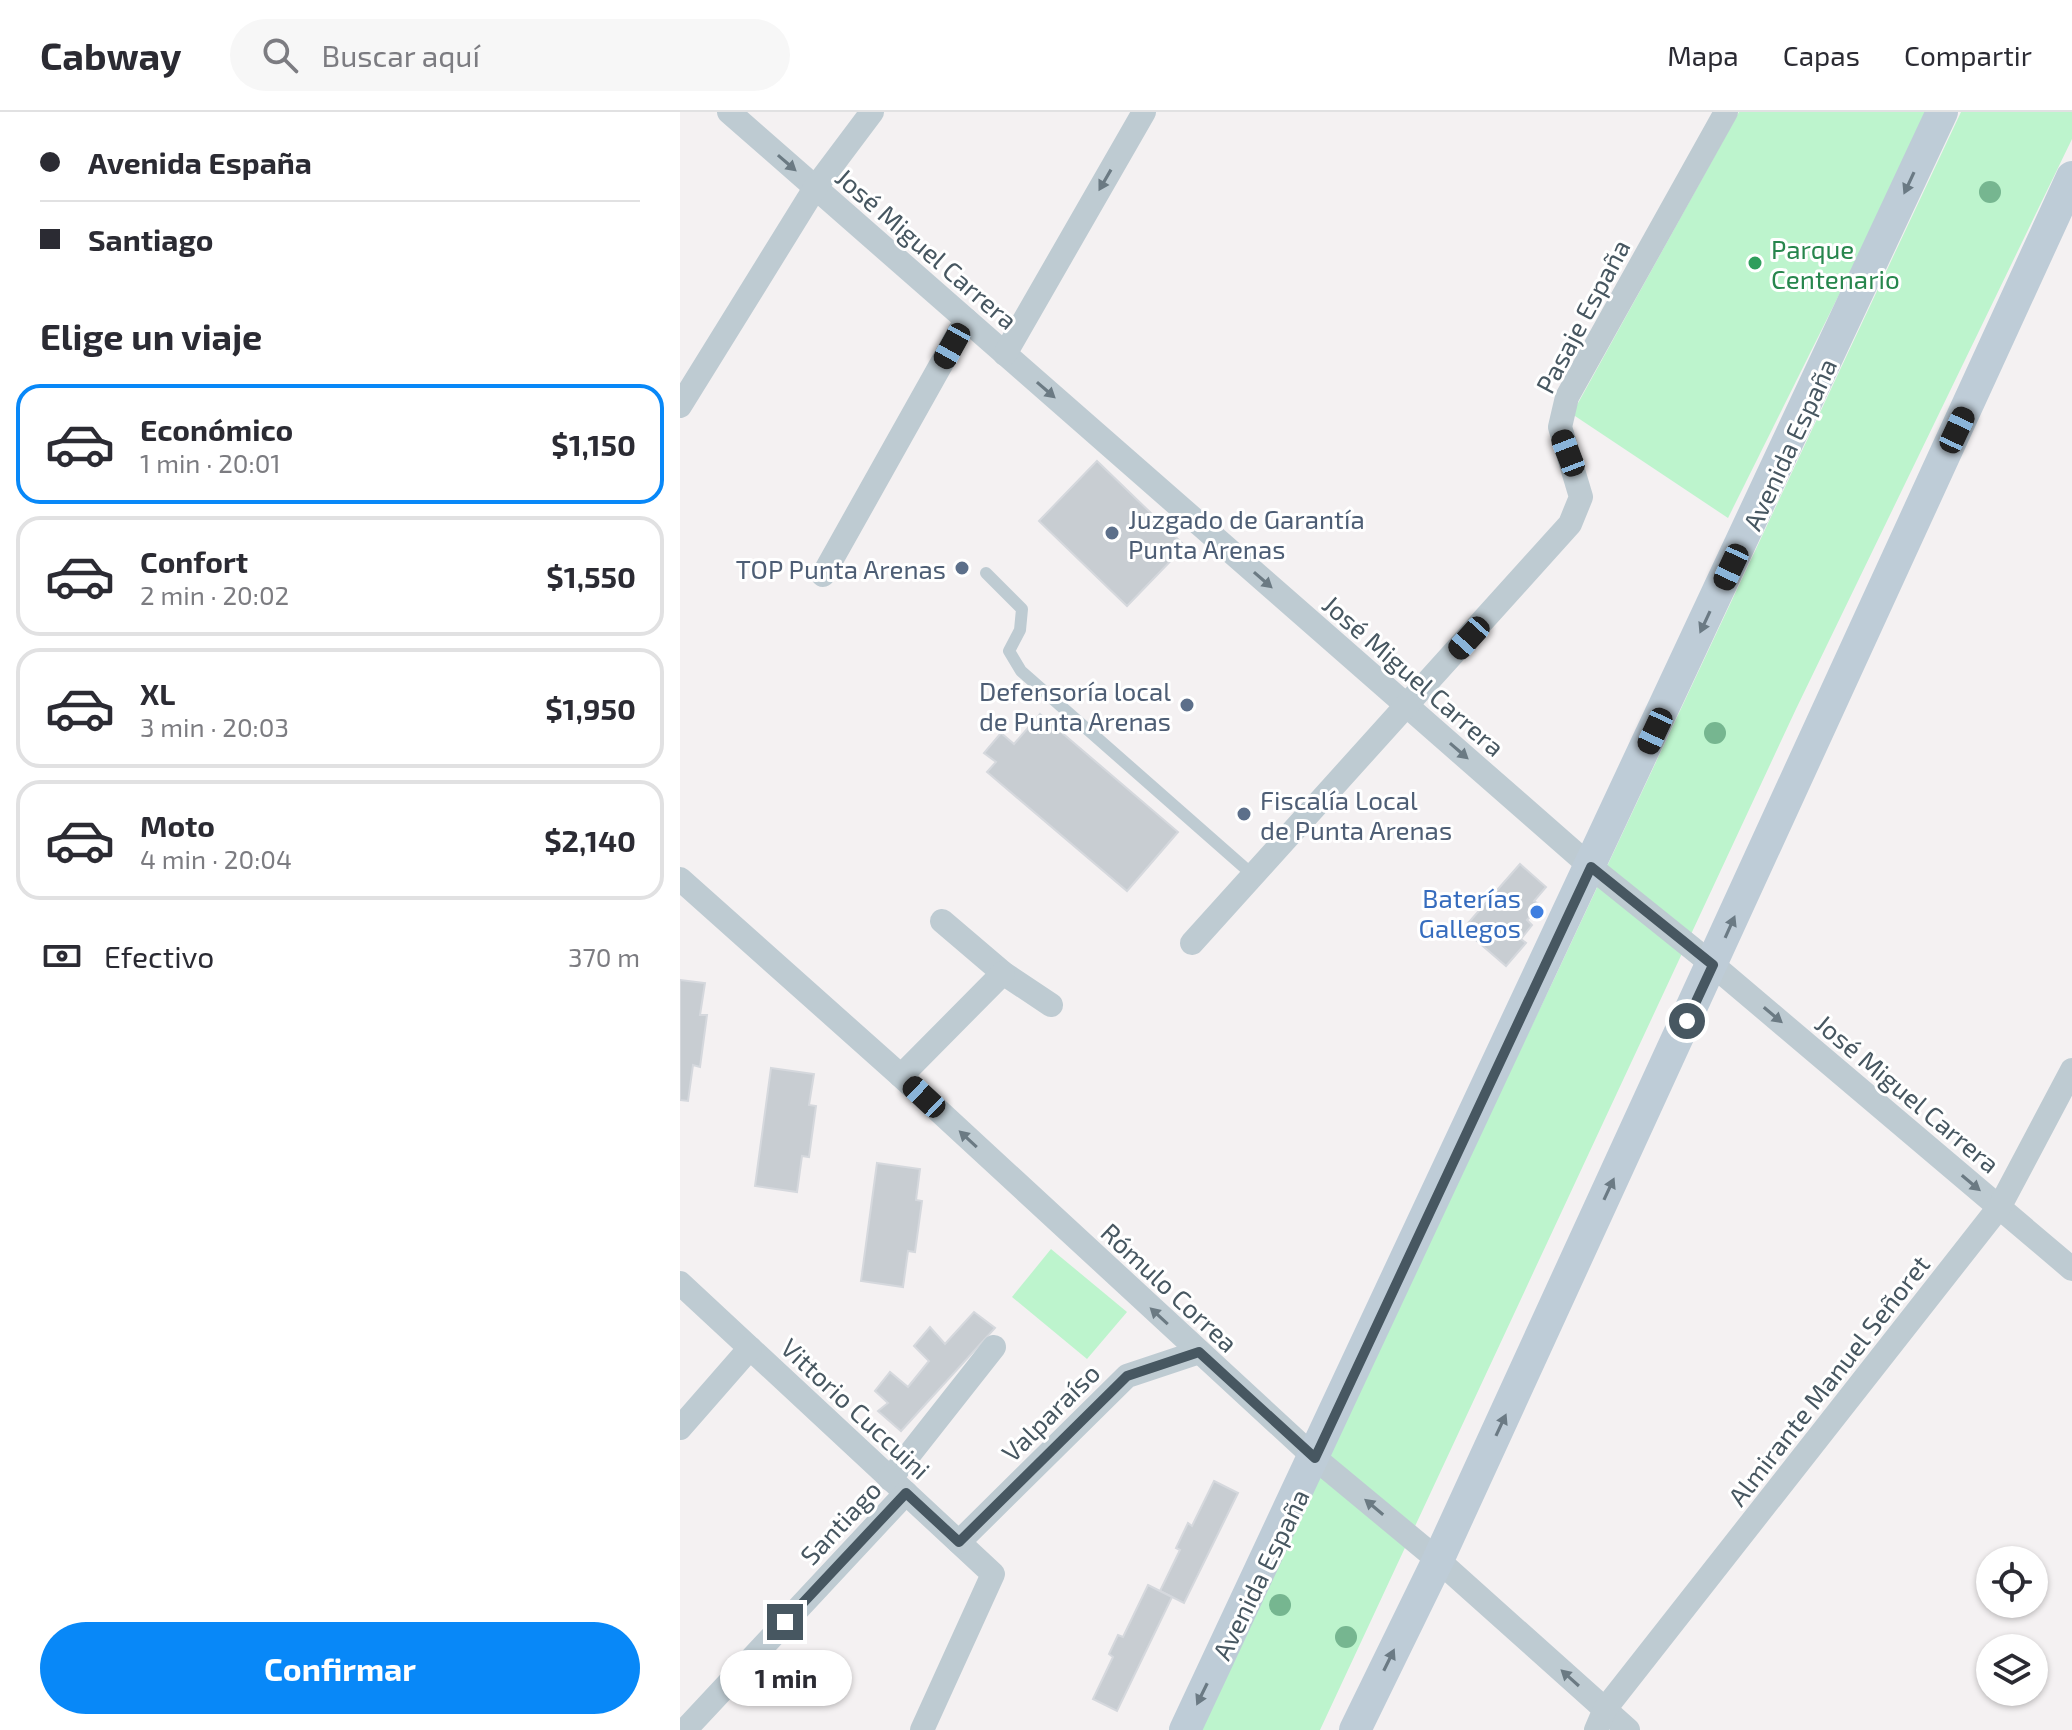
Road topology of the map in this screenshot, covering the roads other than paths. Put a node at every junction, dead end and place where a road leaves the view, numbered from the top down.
1 (729, 112) edge
2 (872, 112) edge
3 (1144, 112) edge
4 (1726, 112) edge
5 (1942, 112) edge
6 (2072, 177) edge
7 (815, 188) junction
8 (966, 320) junction
9 (1005, 354) junction
10 (680, 406) edge
11 (986, 573) dead end
12 (823, 575) dead end
13 (1408, 707) junction
14 (1591, 867) junction
15 (1254, 876) junction
16 (680, 879) edge
17 (942, 921) dead end
18 (1192, 943) dead end
19 (1713, 965) junction
20 (1003, 973) junction
21 (1051, 1005) dead end
22 (2072, 1070) edge
23 (901, 1076) junction
24 (2000, 1206) junction
25 (2072, 1269) edge
26 (680, 1283) edge
27 (994, 1347) dead end
28 (750, 1348) junction
29 (1199, 1352) junction
30 (680, 1428) edge
31 (1315, 1458) junction
32 (898, 1486) junction
33 (959, 1542) junction
34 (1438, 1560) junction
35 (1600, 1720) edge
36 (685, 1730) edge
37 (922, 1730) edge
38 (1185, 1730) edge
39 (1355, 1730) edge
40 (1628, 1730) edge

1 -> 7 street, José Miguel Carrera
2 - 7 street
3 -> 9 street
4 - 13 street, Pasaje España
5 -> 14 main road, Avenida España
19 -> 6 main road
7 - 8 street, José Miguel Carrera
7 - 10 street
8 - 9 street, José Miguel Carrera
8 - 12 street
9 -> 13 street, José Miguel Carrera
11 - 15 lane
13 -> 14 street, José Miguel Carrera
13 - 15 street, Pasaje España
14 - 19 street, José Miguel Carrera
14 - 31 main road, Avenida España
15 - 18 street, Pasaje España
16 - 23 street, Rómulo Correa
17 - 20 street
19 -> 24 street, José Miguel Carrera
34 -> 19 main road
20 - 21 street
20 - 23 street
22 - 24 street, Almirante Manuel Señoret
29 -> 23 street, Rómulo Correa
24 - 25 street, José Miguel Carrera
24 - 35 street, Almirante Manuel Señoret
26 - 28 street, Vittorio Cuccuini
27 - 32 street, Santiago
28 - 30 street
28 - 32 street, Vittorio Cuccuini
29 - 31 street, Rómulo Correa
29 - 33 street, Valparaíso
34 -> 31 street, Rómulo Correa
31 -> 38 main road, Avenida España
32 - 33 street, Vittorio Cuccuini
32 - 36 street, Santiago
33 - 37 street, Vittorio Cuccuini
35 -> 34 street, Rómulo Correa
39 -> 34 main road
35 - 40 street, Rómulo Correa

